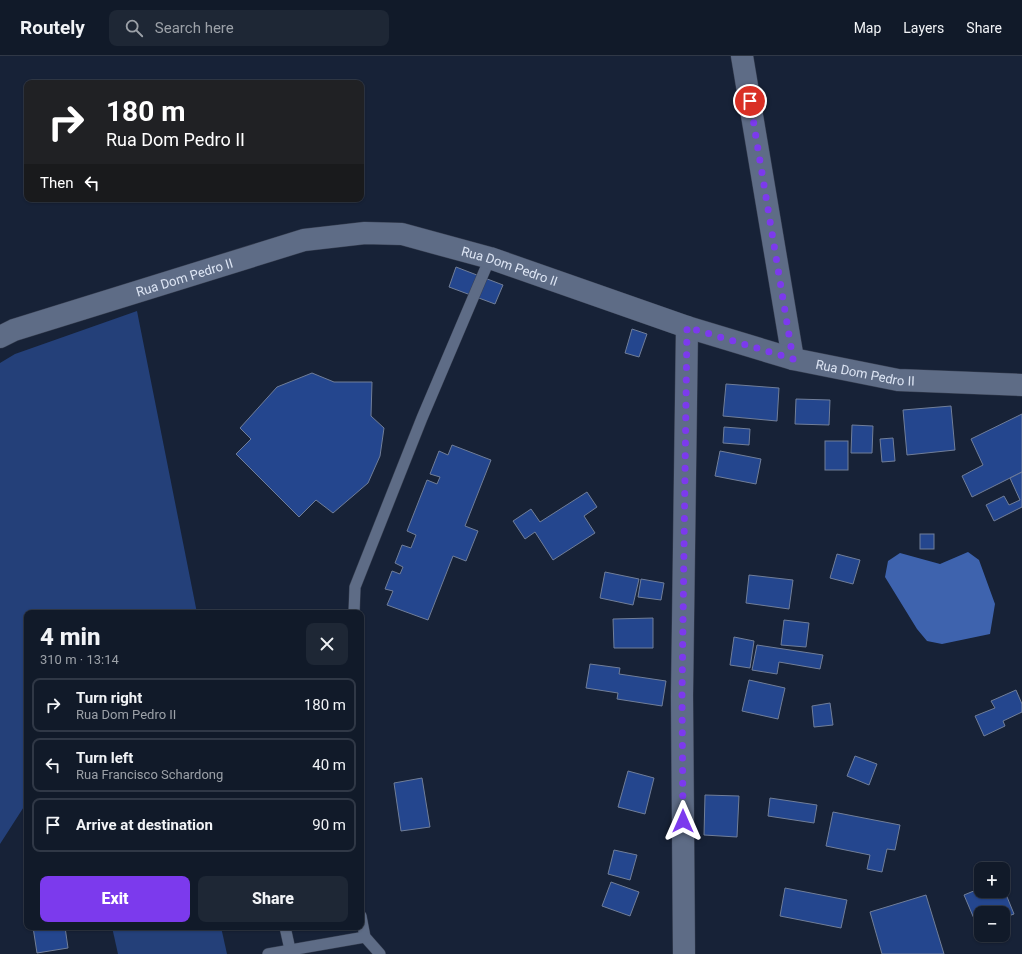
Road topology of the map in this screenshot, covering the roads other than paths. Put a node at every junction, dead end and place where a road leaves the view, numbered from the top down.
1 (742, 56) edge
2 (490, 258) junction
3 (687, 327) junction
4 (0, 337) edge
5 (793, 359) junction
6 (1022, 385) edge
7 (354, 610) edge
8 (286, 930) edge
9 (364, 930) edge
10 (365, 937) junction
11 (290, 952) edge
12 (268, 954) edge
13 (380, 954) edge
14 (684, 954) edge

1 - 5 street
2 - 3 street, Rua Dom Pedro II
2 - 4 street, Rua Dom Pedro II
2 - 7 lane
3 - 5 street, Rua Dom Pedro II
3 - 14 street
5 - 6 street, Rua Dom Pedro II
8 - 11 lane
9 - 10 lane
10 - 11 lane
10 - 13 lane
11 - 12 lane

